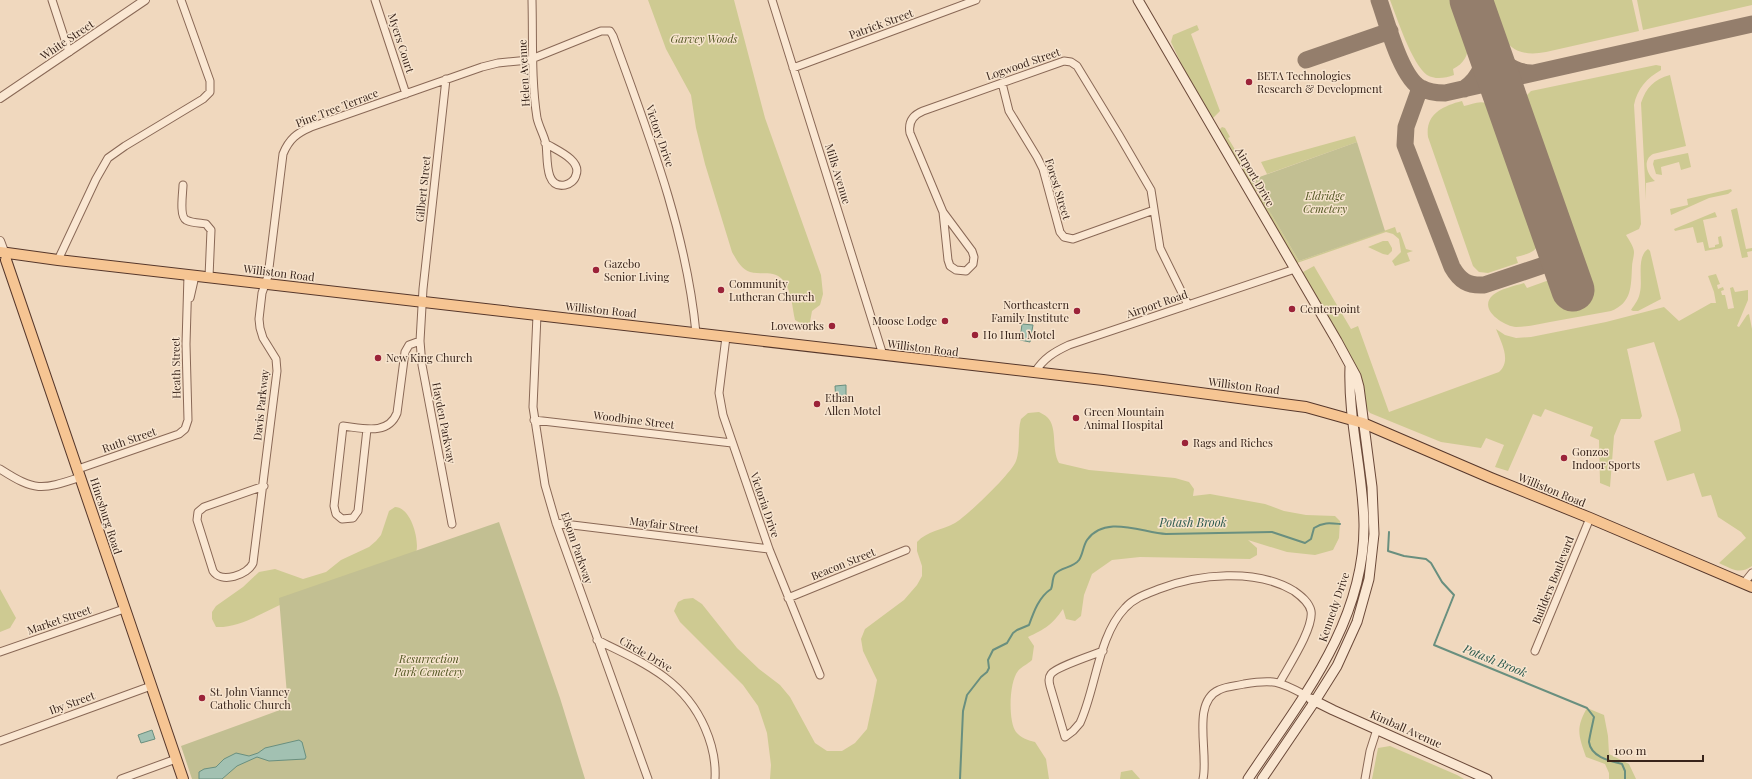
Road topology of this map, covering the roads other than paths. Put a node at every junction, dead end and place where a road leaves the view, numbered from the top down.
1 (52, 0) edge
2 (145, 0) edge
3 (181, 0) edge
4 (375, 0) edge
5 (532, 0) edge
6 (772, 0) edge
7 (976, 0) edge
8 (1138, 0) edge
9 (1144, 4) edge
10 (69, 52) junction
11 (533, 59) junction
12 (793, 68) junction
13 (446, 79) junction
14 (1002, 83) junction
15 (406, 94) junction
16 (0, 98) edge
17 (546, 143) junction
18 (183, 185) dead end
19 (1154, 210) junction
20 (943, 212) junction
21 (0, 241) edge
22 (3, 256) edge
23 (58, 260) junction
24 (1295, 269) junction
25 (192, 275) junction
26 (209, 277) junction
27 (266, 283) junction
28 (422, 302) junction
29 (1188, 305) junction
30 (537, 315) junction
31 (696, 333) junction
32 (726, 337) junction
33 (420, 341) junction
34 (883, 355) junction
35 (1350, 366) junction
36 (1035, 372) junction
37 (1353, 419) junction
38 (534, 420) junction
39 (1363, 423) junction
40 (367, 428) junction
41 (185, 429) joint
42 (732, 443) junction
43 (0, 469) edge
44 (80, 473) junction
45 (264, 486) junction
46 (1362, 495) junction
47 (1373, 504) junction
48 (1590, 518) junction
49 (556, 523) junction
50 (452, 524) dead end
51 (769, 549) junction
52 (906, 550) dead end
53 (1752, 573) edge
54 (1748, 585) edge
55 (788, 598) junction
56 (124, 609) junction
57 (597, 640) junction
58 (1103, 651) junction
59 (1535, 651) dead end
60 (0, 652) edge
61 (820, 675) dead end
62 (1280, 682) junction
63 (151, 686) junction
64 (1305, 695) junction
65 (1315, 701) junction
66 (1377, 729) junction
67 (0, 741) edge
68 (176, 760) junction
69 (121, 779) edge
70 (183, 779) edge
71 (648, 779) edge
72 (714, 779) edge
73 (1203, 779) edge
74 (1248, 779) edge
75 (1262, 779) edge
76 (1365, 779) edge
77 (1486, 779) edge

1 - 10 street
2 - 10 street, White Street
3 - 23 street
4 - 15 street, Myers Court
5 - 11 street, Helen Avenue
6 - 12 street, Mills Avenue
7 - 12 street, Patrick Street
8 - 9 main road, Airport Drive
9 - 24 main road, Airport Drive
10 - 16 street, White Street
11 - 13 street, Pine Tree Terrace
11 - 17 street, Helen Avenue
11 - 31 street, Victory Drive
12 - 34 street, Mills Avenue
13 - 15 street, Pine Tree Terrace
13 - 28 street, Gilbert Street
14 - 19 street, Logwood Street
14 - 19 street, Forest Street
14 - 20 street, Logwood Street
15 - 27 street, Pine Tree Terrace
17 - 17 street, Helen Avenue
18 - 26 street
19 - 29 street, Logwood Street
20 - 20 street, Logwood Street
21 - 22 street
22 - 23 main road, Williston Road
22 - 44 main road, Hinesburg Road
23 - 25 main road, Williston Road
24 - 29 street, Airport Road
24 - 35 main road, Airport Drive
25 - 26 main road, Williston Road
25 - 41 street, Heath Street
26 - 27 main road, Williston Road
27 - 28 main road, Williston Road
27 - 45 street, Davis Parkway
28 - 30 main road, Williston Road
28 - 33 street, Hayden Parkway
29 - 36 street, Airport Road
30 - 31 main road, Williston Road
30 - 38 street, Elsom Parkway
31 - 32 main road, Williston Road
32 - 34 main road, Williston Road
32 - 42 street, Victoria Drive
33 - 40 street
33 - 50 street, Hayden Parkway
34 - 36 main road, Williston Road
35 - 37 main road, Airport Drive
35 - 39 main road, Airport Drive
36 - 37 main road, Williston Road
37 - 39 main road, Williston Road
37 - 46 main road, Kennedy Drive
38 - 42 street, Woodbine Street
38 - 49 street, Elsom Parkway
39 - 47 main road
39 - 48 main road, Williston Road
40 - 40 street
41 - 44 street, Ruth Street
42 - 51 street, Victoria Drive
43 - 44 street, Ruth Street
44 - 56 main road, Hinesburg Road
45 - 45 street, Davis Parkway
46 - 47 main road
46 - 64 main road, Kennedy Drive
47 - 65 main road
48 - 54 main road, Williston Road
48 - 59 street, Builders Boulevard
49 - 51 street, Mayfair Street
49 - 57 street, Elsom Parkway
51 - 55 street, Victoria Drive
52 - 55 street, Beacon Street
53 - 54 street
55 - 61 street, Victoria Drive
56 - 60 street, Market Street
56 - 63 main road, Hinesburg Road
57 - 71 street, Elsom Parkway
57 - 72 street, Circle Drive
58 - 58 street
58 - 62 street
62 - 64 street
62 - 73 street
63 - 67 street, Iby Street
63 - 68 main road, Hinesburg Road
64 - 65 main road, Kimball Avenue
64 - 74 main road, Kennedy Drive
65 - 66 main road, Kimball Avenue
65 - 75 main road
66 - 76 street
66 - 77 main road, Kimball Avenue
68 - 69 street
68 - 70 main road, Hinesburg Road

